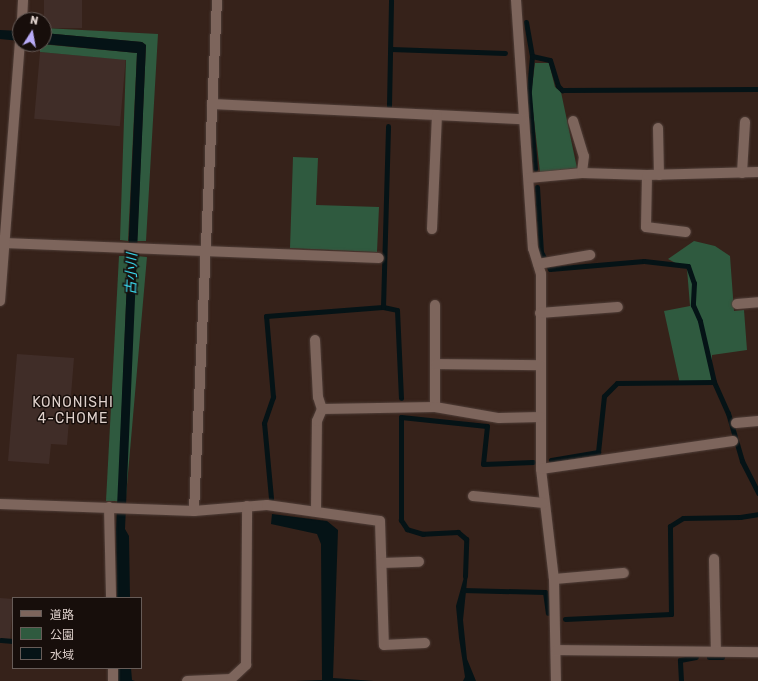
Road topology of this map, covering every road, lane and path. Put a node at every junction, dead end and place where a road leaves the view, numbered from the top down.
1 (23, 0) edge
2 (217, 0) edge
3 (516, 0) edge
4 (22, 12) edge
5 (19, 52) edge
6 (212, 104) junction
7 (437, 115) junction
8 (523, 119) junction
9 (573, 120) dead end
10 (745, 122) dead end
11 (658, 128) dead end
12 (582, 172) junction
13 (758, 172) edge
14 (742, 173) junction
15 (647, 175) junction
16 (659, 175) junction
17 (529, 178) junction
18 (432, 229) dead end
19 (686, 232) dead end
20 (2, 243) edge
21 (207, 251) junction
22 (590, 255) dead end
23 (379, 258) dead end
24 (538, 264) junction
25 (0, 301) edge
26 (758, 302) edge
27 (737, 304) dead end
28 (435, 306) dead end
29 (618, 307) dead end
30 (540, 313) junction
31 (315, 340) dead end
32 (436, 364) junction
33 (539, 366) junction
34 (435, 407) junction
35 (322, 408) junction
36 (541, 417) junction
37 (758, 421) edge
38 (736, 424) dead end
39 (733, 441) dead end
40 (541, 469) junction
41 (473, 496) dead end
42 (544, 503) junction
43 (0, 504) edge
44 (247, 506) junction
45 (109, 507) junction
46 (194, 511) junction
47 (316, 511) junction
48 (714, 559) dead end
49 (419, 562) dead end
50 (382, 563) junction
51 (624, 573) dead end
52 (554, 579) junction
53 (111, 597) edge
54 (425, 643) dead end
55 (556, 650) junction
56 (716, 652) junction
57 (758, 652) edge
58 (113, 669) edge
59 (113, 681) edge
60 (187, 681) edge
61 (556, 681) edge

1 - 4 street
2 - 6 street
3 - 8 street
5 - 20 street
6 - 7 street
6 - 21 street
7 - 8 street
7 - 18 street
8 - 17 street
9 - 12 street
10 - 14 street
11 - 16 street
12 - 15 street
12 - 17 street
13 - 14 street
14 - 16 street
15 - 16 street
15 - 19 street
17 - 24 street
20 - 21 street
20 - 25 street
21 - 23 street
21 - 46 street
22 - 24 street
24 - 30 street
26 - 27 street
28 - 32 street
29 - 30 street
30 - 33 street
31 - 35 street
32 - 33 street
32 - 34 street
33 - 36 street
34 - 35 street
34 - 36 street
35 - 47 street
36 - 40 street
37 - 38 street
39 - 40 street
40 - 42 street
41 - 42 street
42 - 52 street
43 - 45 street
44 - 46 street
44 - 47 street
44 - 60 street
45 - 46 street
45 - 53 street
47 - 50 street
48 - 56 street
49 - 50 street
50 - 54 street
51 - 52 street
52 - 55 street
55 - 56 street
55 - 61 street
56 - 57 street
58 - 59 street

